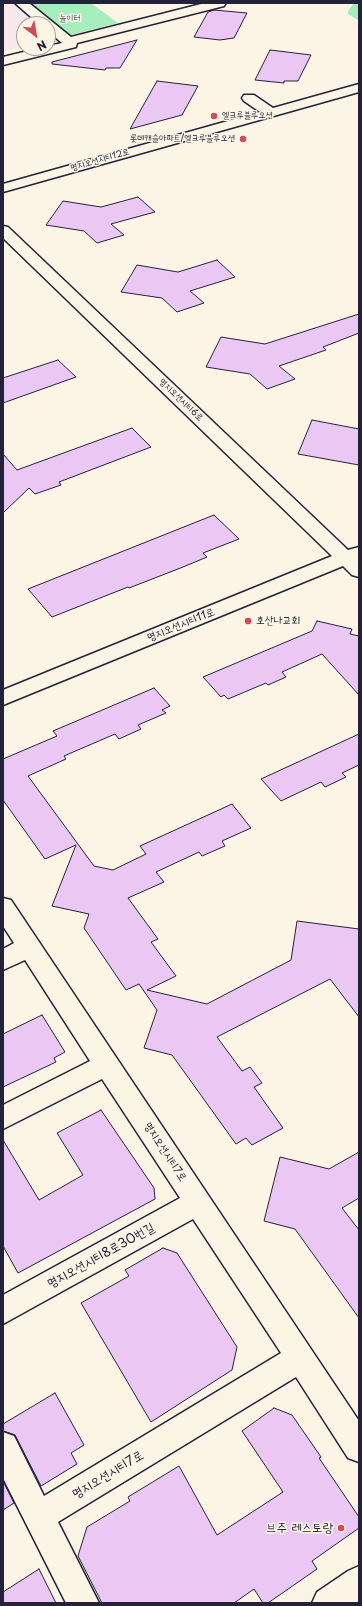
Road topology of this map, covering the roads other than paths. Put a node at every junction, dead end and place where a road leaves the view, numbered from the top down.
1 (20, 3) edge
2 (220, 3) edge
3 (37, 16) edge
4 (56, 31) edge
5 (68, 41) junction
6 (3, 61) edge
7 (359, 88) edge
8 (249, 98) dead end
9 (271, 113) junction
10 (3, 188) edge
11 (3, 230) edge
12 (355, 560) edge
13 (3, 698) edge
14 (3, 907) edge
15 (29, 947) junction
16 (3, 960) edge
17 (108, 1064) junction
18 (3, 1118) edge
19 (198, 1202) junction
20 (3, 1310) edge
21 (300, 1358) junction
22 (3, 1447) edge
23 (359, 1448) edge
24 (38, 1517) junction
25 (359, 1582) edge
26 (82, 1603) edge
27 (328, 1603) edge

1 - 3 street
2 - 5 street
4 - 5 street
5 - 6 street
7 - 9 street, 명지오션시티12로
8 - 9 street
9 - 10 street, 명지오션시티12로
11 - 12 street, 명지오션시티6로
12 - 13 street, 명지오션시티11로
14 - 15 street, 명지오션시티7로
15 - 16 street
15 - 17 street, 명지오션시티7로
17 - 18 street
17 - 19 street, 명지오션시티7로
19 - 20 street, 명지오션시티8로30번길
19 - 21 street, 명지오션시티7로
21 - 23 street, 명지오션시티7로
21 - 24 street, 명지오션시티7로
22 - 24 street
24 - 26 street
25 - 27 street

